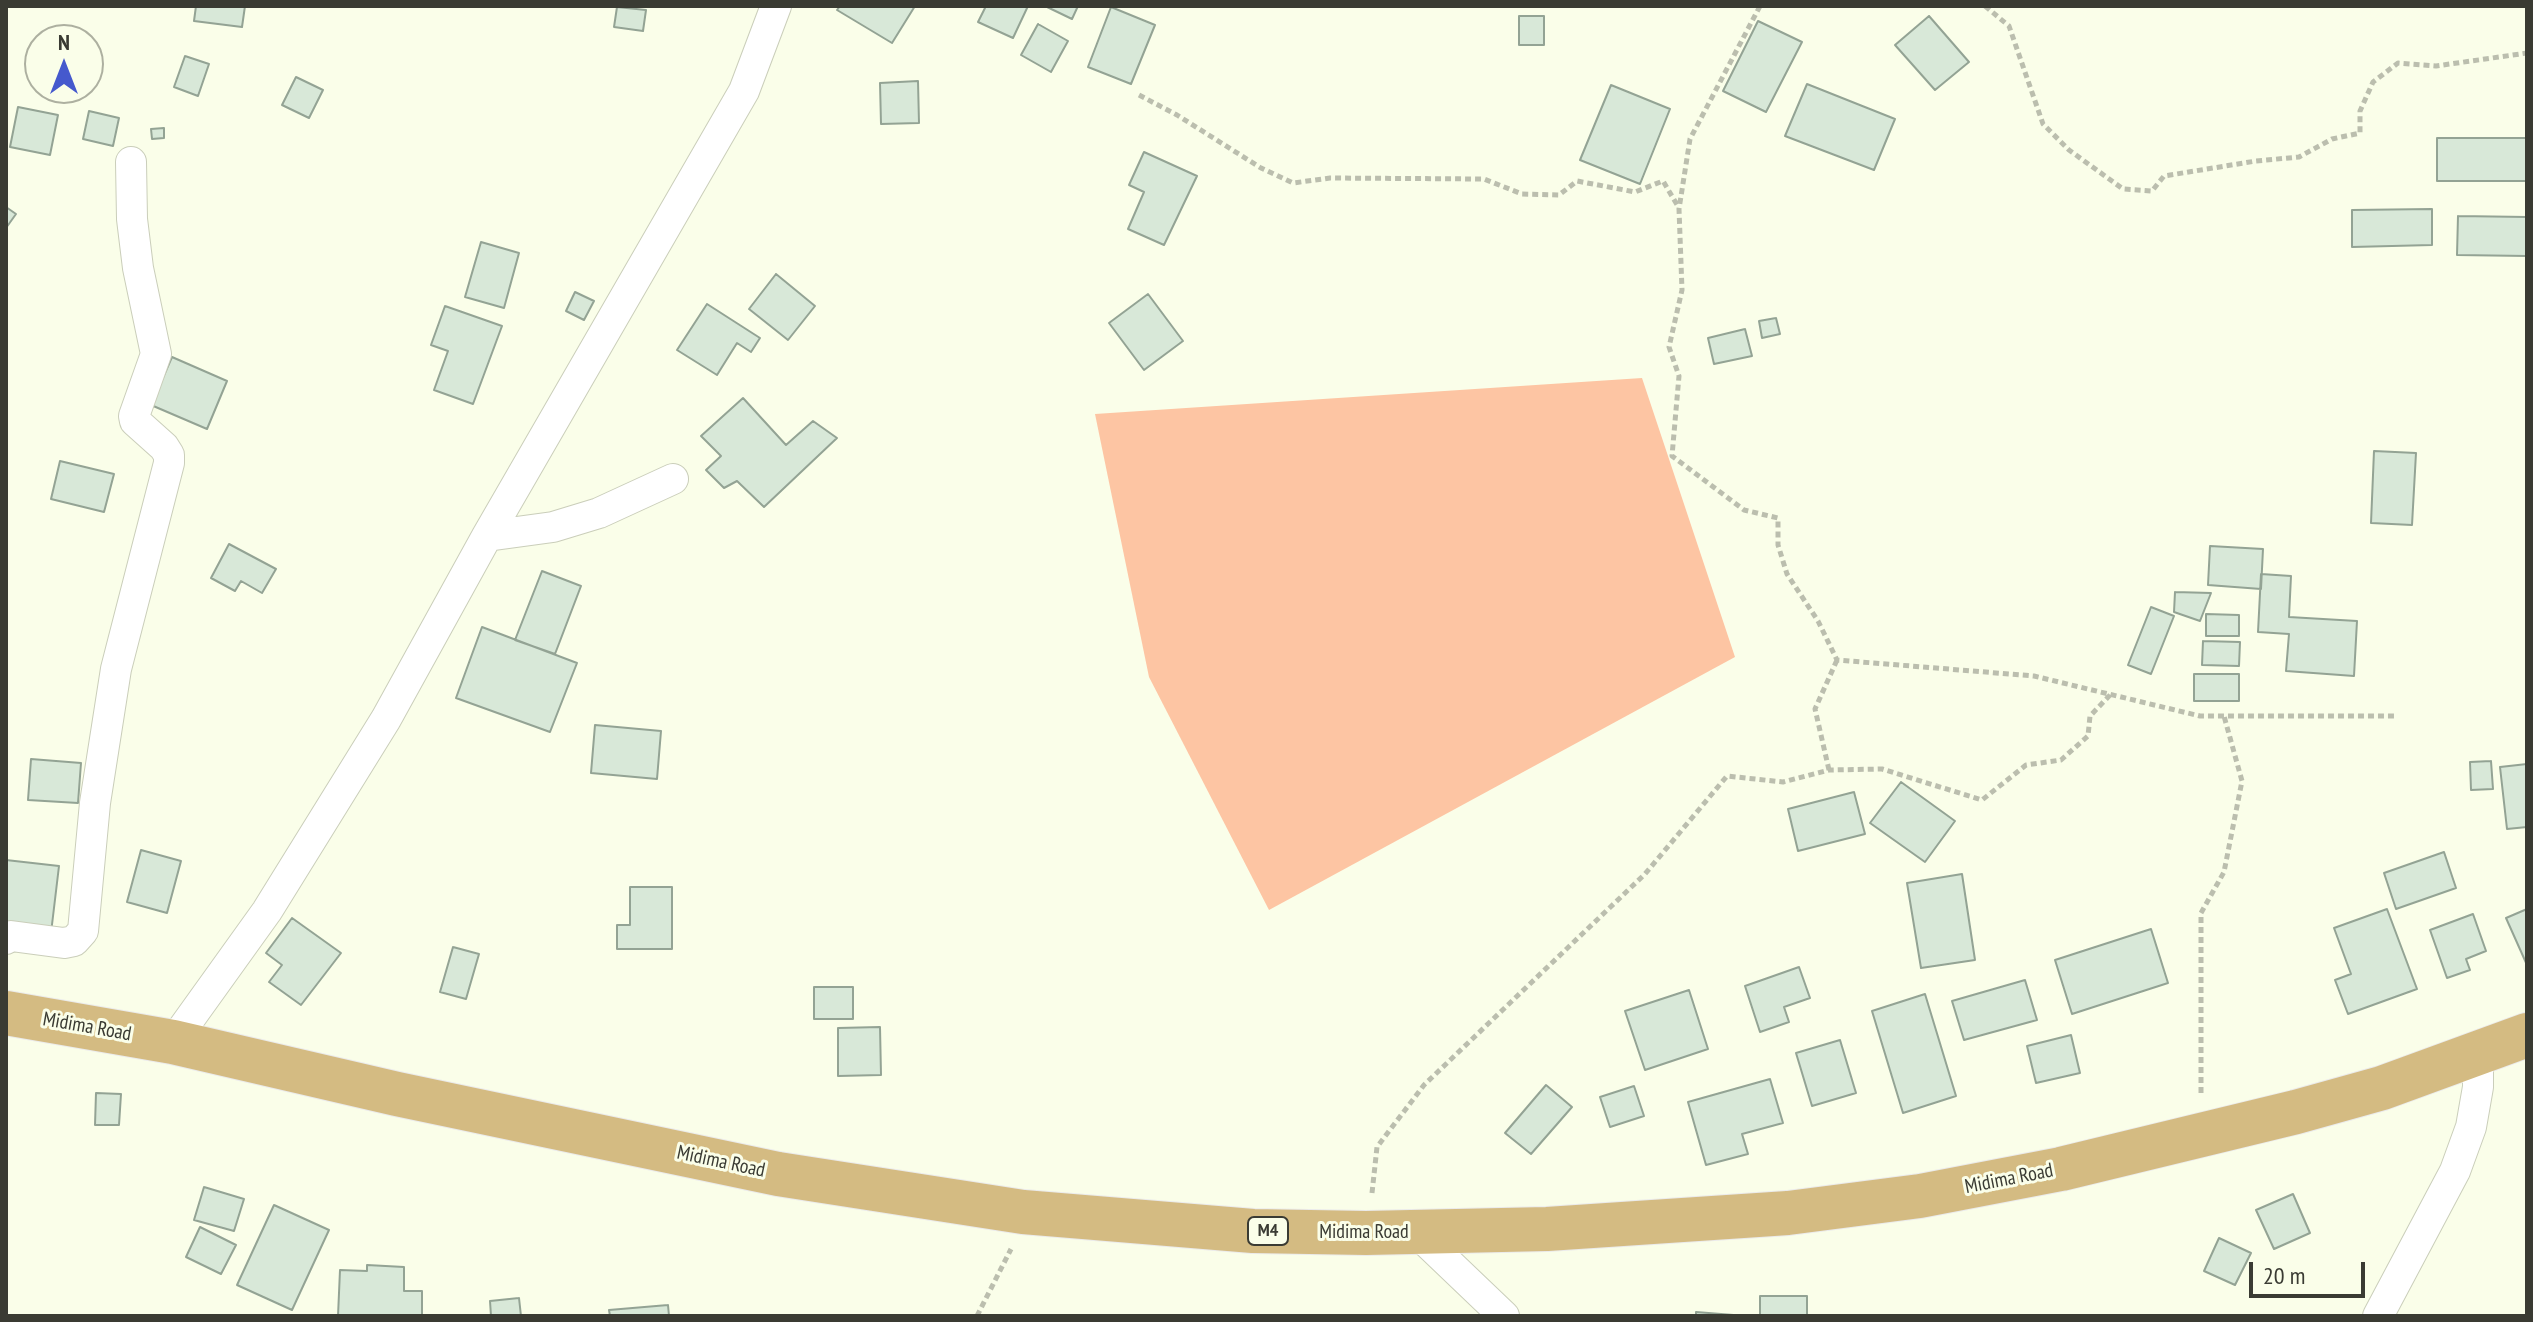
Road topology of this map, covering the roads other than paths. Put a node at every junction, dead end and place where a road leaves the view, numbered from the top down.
1 (776, 6) edge
2 (131, 162) dead end
3 (673, 479) dead end
4 (487, 536) junction
5 (6, 939) edge
6 (6, 1013) edge
7 (2527, 1035) edge
8 (173, 1042) junction
9 (2478, 1054) junction
10 (1415, 1231) junction
11 (1504, 1316) edge
12 (2378, 1316) edge

1 - 4 street
2 - 5 street
3 - 4 street
4 - 8 street
6 - 8 main road, Midima Road / M4
7 - 9 main road, Midima Road / M4
8 - 10 main road, Midima Road / M4
9 - 10 main road, Midima Road / M4
9 - 12 street
10 - 11 street

